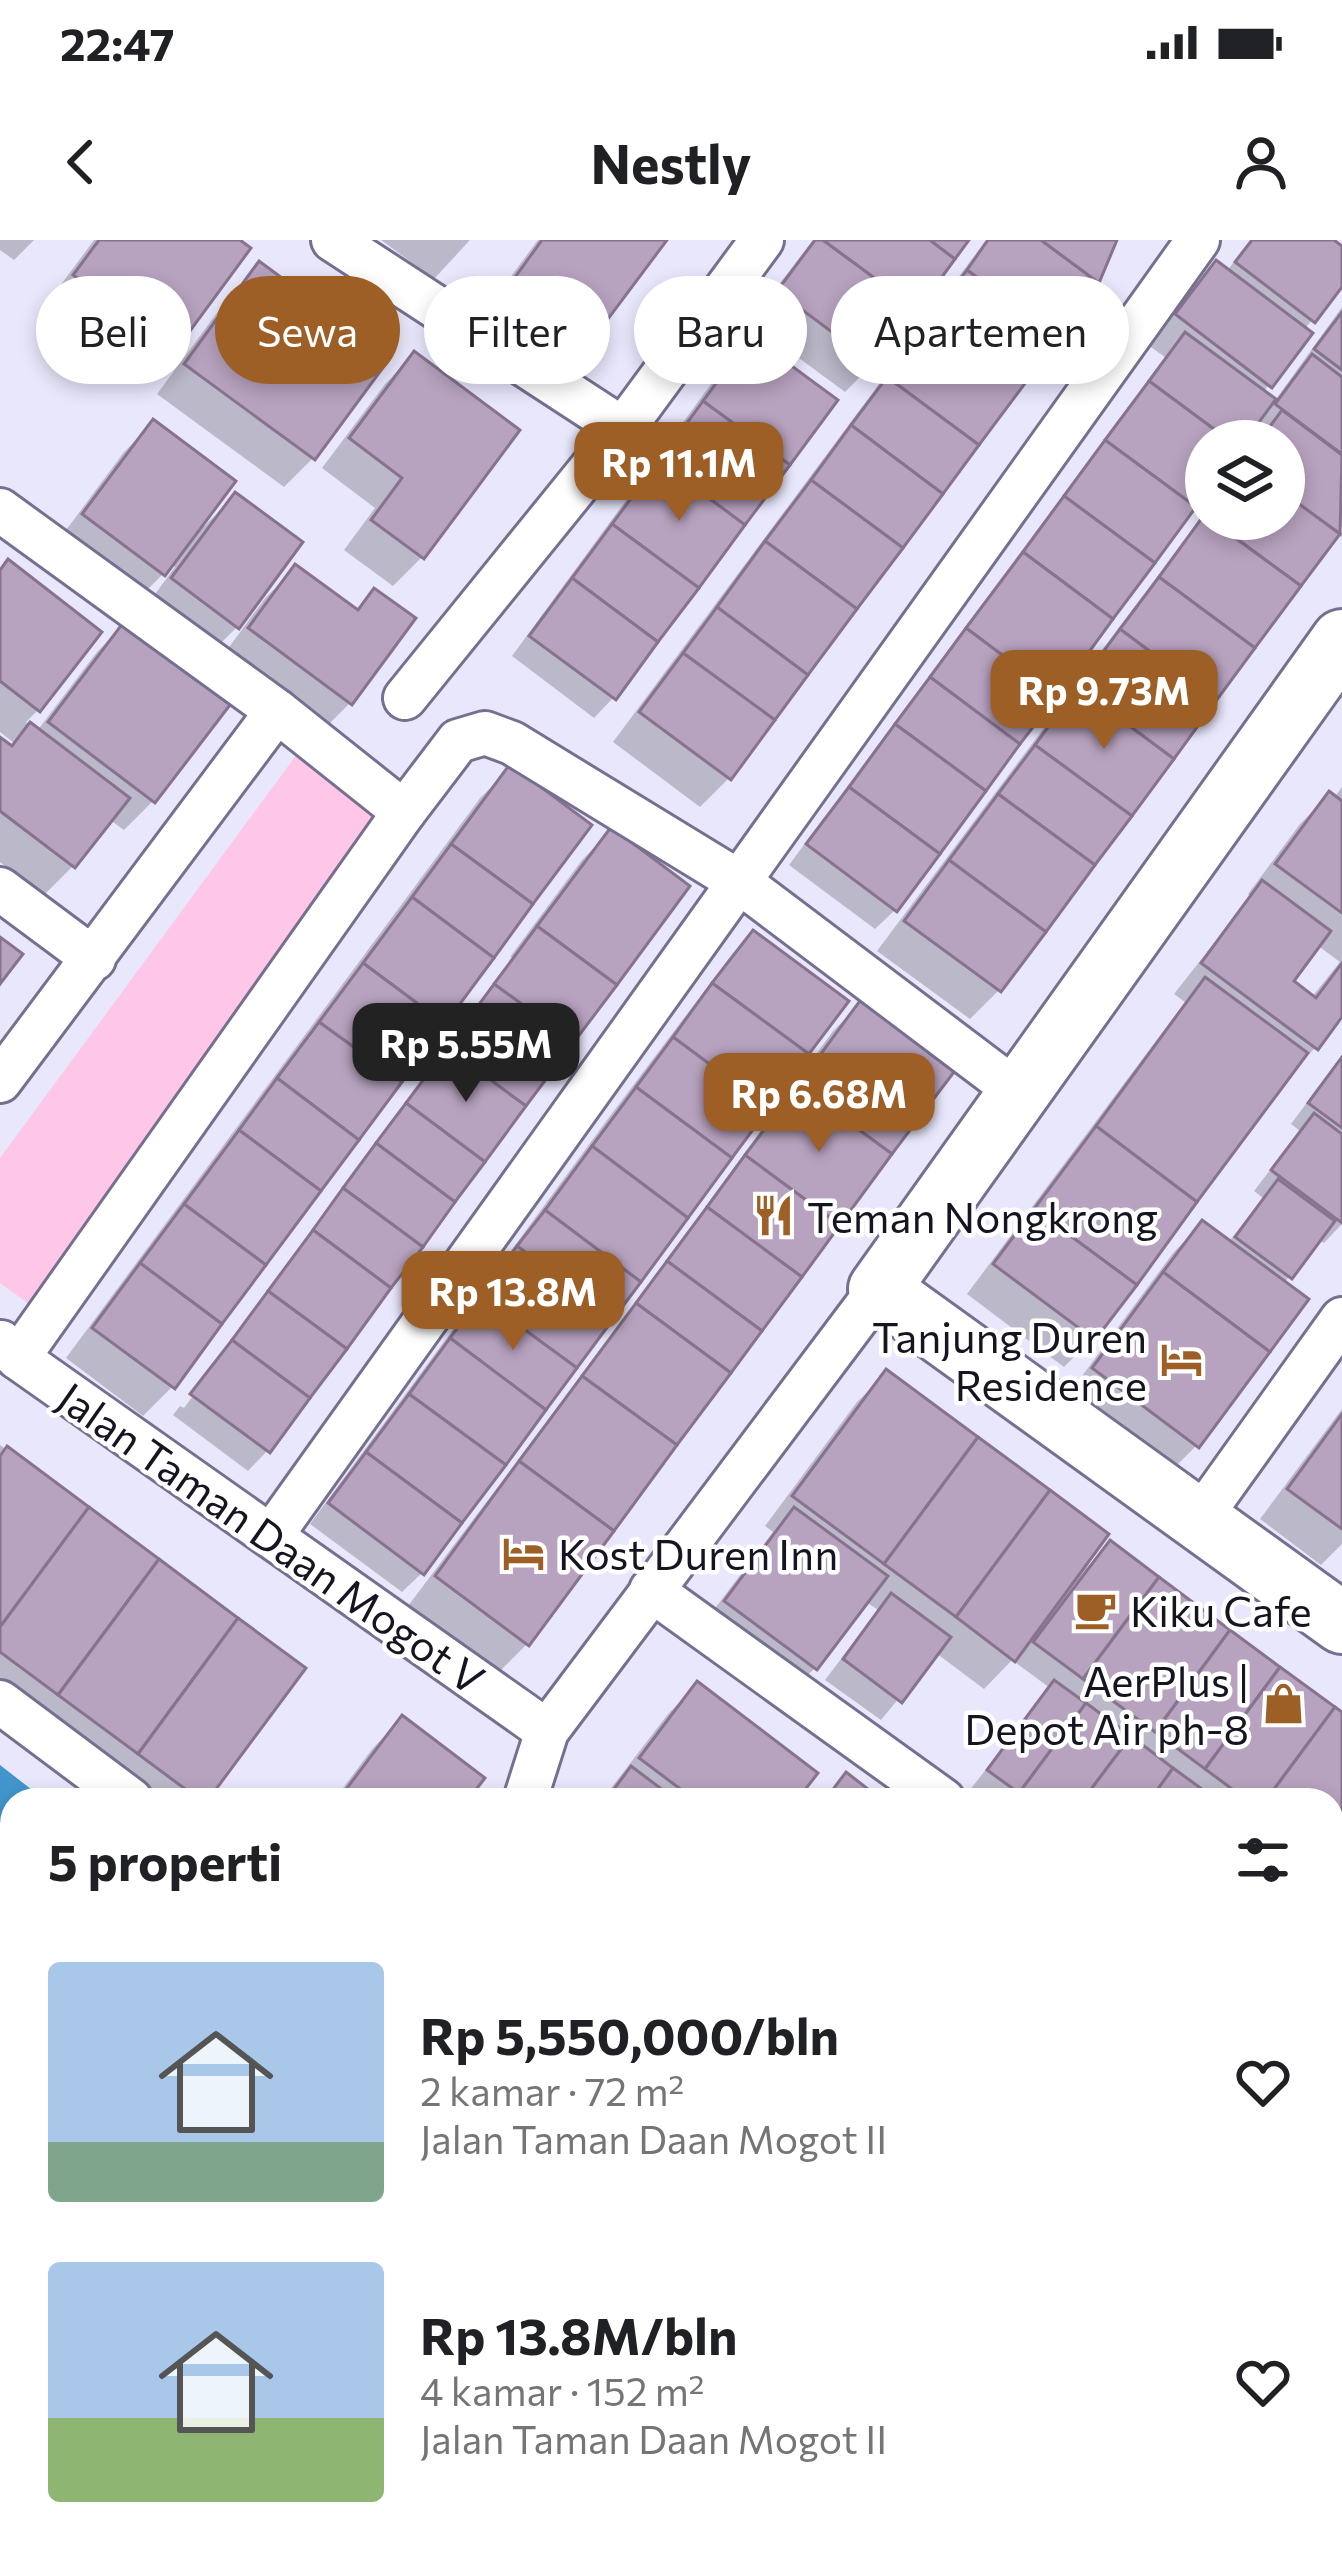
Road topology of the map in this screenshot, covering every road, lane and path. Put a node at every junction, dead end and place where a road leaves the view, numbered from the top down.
1 (333, 240) edge
2 (763, 240) edge
3 (1198, 240) edge
4 (622, 429) junction
5 (0, 510) edge
6 (1342, 640) edge
7 (405, 698) dead end
8 (277, 712) junction
9 (404, 812) junction
10 (741, 884) junction
11 (0, 889) edge
12 (94, 959) junction
13 (0, 1081) edge
14 (1018, 1092) junction
15 (879, 1289) junction
16 (1342, 1319) edge
17 (9, 1349) edge
18 (1198, 1519) junction
19 (271, 1536) junction
20 (651, 1590) junction
21 (1342, 1623) edge
22 (0, 1702) edge
23 (548, 1731) junction
24 (115, 1788) edge
25 (529, 1788) edge
26 (926, 1788) edge

1 - 4 street
2 - 4 street
3 - 10 street
4 - 7 street
5 - 8 street
6 - 14 street
8 - 9 street
8 - 12 street
9 - 10 street
9 - 17 street
10 - 14 street
10 - 19 street
11 - 12 street
12 - 13 street
14 - 15 street
15 - 18 street
15 - 20 street
16 - 18 street
17 - 19 street, Jalan Taman Daan Mogot V
18 - 21 street
19 - 23 street, Jalan Taman Daan Mogot V
20 - 23 street
20 - 26 street
22 - 24 street
23 - 25 street

